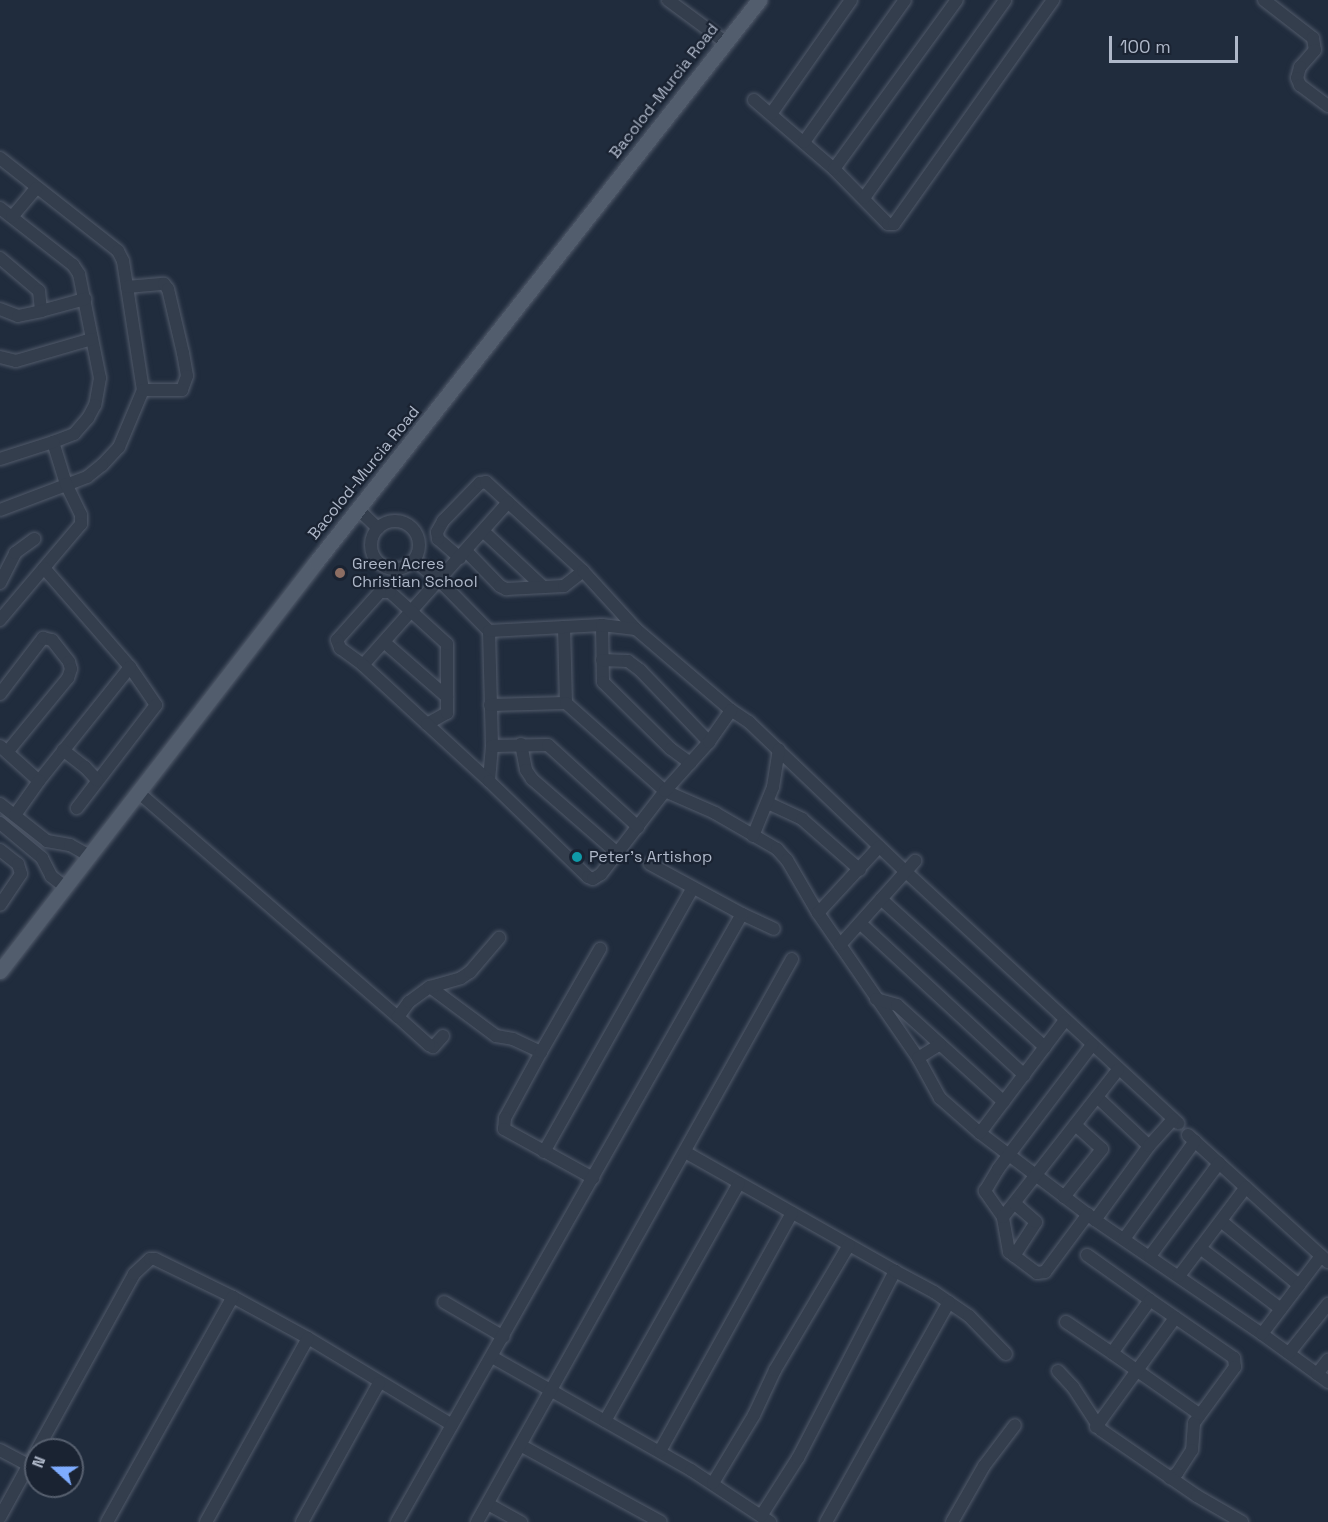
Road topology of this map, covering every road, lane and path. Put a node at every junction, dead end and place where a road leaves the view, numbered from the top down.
1 (668, 0) edge
2 (759, 0) edge
3 (851, 0) edge
4 (905, 0) edge
5 (957, 0) edge
6 (1005, 0) edge
7 (1053, 0) edge
8 (1263, 0) edge
9 (725, 42) junction
10 (754, 100) dead end
11 (1328, 106) edge
12 (771, 114) junction
13 (804, 142) junction
14 (0, 158) edge
15 (834, 170) junction
16 (36, 188) junction
17 (864, 198) junction
18 (0, 208) edge
19 (12, 216) junction
20 (0, 258) edge
21 (127, 287) junction
22 (85, 299) junction
23 (0, 309) edge
24 (41, 311) junction
25 (92, 339) junction
26 (0, 357) edge
27 (143, 390) junction
28 (53, 442) junction
29 (0, 459) edge
30 (66, 484) junction
31 (508, 502) junction
32 (358, 509) junction
33 (0, 510) edge
34 (378, 528) junction
35 (483, 531) junction
36 (34, 539) dead end
37 (463, 554) junction
38 (414, 560) junction
39 (44, 568) junction
40 (583, 571) junction
41 (440, 581) junction
42 (0, 583) edge
43 (543, 587) junction
44 (5, 603) edge
45 (411, 612) junction
46 (0, 620) edge
47 (602, 625) junction
48 (564, 627) junction
49 (636, 629) junction
50 (489, 631) junction
51 (384, 642) junction
52 (602, 660) junction
53 (363, 665) junction
54 (130, 667) junction
55 (0, 694) edge
56 (447, 697) junction
57 (566, 703) junction
58 (490, 705) junction
59 (731, 710) junction
60 (427, 724) junction
61 (709, 742) junction
62 (521, 744) junction
63 (492, 746) junction
64 (4, 748) edge
65 (778, 749) junction
66 (63, 750) junction
67 (690, 763) junction
68 (97, 780) junction
69 (39, 781) junction
70 (489, 781) junction
71 (665, 791) junction
72 (138, 792) junction
73 (768, 803) junction
74 (0, 804) edge
75 (77, 808) dead end
76 (15, 815) junction
77 (0, 824) edge
78 (27, 826) junction
79 (638, 827) junction
80 (753, 836) junction
81 (18, 838) junction
82 (879, 847) junction
83 (0, 850) edge
84 (617, 853) junction
85 (88, 855) junction
86 (915, 861) dead end
87 (650, 864) dead end
88 (860, 870) junction
89 (905, 871) junction
90 (64, 886) junction
91 (693, 888) junction
92 (881, 898) junction
93 (0, 905) edge
94 (818, 913) junction
95 (742, 914) junction
96 (860, 923) junction
97 (774, 929) dead end
98 (499, 938) dead end
99 (840, 945) junction
100 (600, 949) dead end
101 (792, 959) dead end
102 (0, 971) edge
103 (430, 987) junction
104 (876, 999) junction
105 (398, 1017) junction
106 (1065, 1020) junction
107 (442, 1036) dead end
108 (940, 1044) junction
109 (1092, 1045) junction
110 (1045, 1047) junction
111 (541, 1052) junction
112 (918, 1058) junction
113 (1118, 1070) junction
114 (1024, 1075) junction
115 (1097, 1097) junction
116 (1004, 1102) junction
117 (1075, 1125) junction
118 (980, 1133) junction
119 (1149, 1146) junction
120 (544, 1152) junction
121 (685, 1152) junction
122 (1010, 1154) junction
123 (1219, 1163) junction
124 (1037, 1176) junction
125 (592, 1178) junction
126 (740, 1184) junction
127 (1246, 1187) junction
128 (1064, 1197) junction
129 (1015, 1204) junction
130 (792, 1213) junction
131 (1004, 1217) junction
132 (1091, 1217) junction
133 (1221, 1221) junction
134 (1124, 1239) junction
135 (849, 1245) junction
136 (1200, 1248) junction
137 (1087, 1255) dead end
138 (1014, 1256) junction
139 (1150, 1256) junction
140 (1325, 1259) edge
141 (895, 1271) junction
142 (1179, 1276) junction
143 (1299, 1285) junction
144 (233, 1297) junction
145 (1150, 1300) junction
146 (444, 1302) dead end
147 (949, 1302) junction
148 (1328, 1304) edge
149 (1281, 1309) junction
150 (1175, 1317) junction
151 (1066, 1322) dead end
152 (1262, 1334) junction
153 (504, 1337) junction
154 (308, 1338) junction
155 (1112, 1353) junction
156 (1289, 1353) junction
157 (1006, 1354) dead end
158 (492, 1357) junction
159 (1328, 1360) edge
160 (1137, 1370) junction
161 (1058, 1371) dead end
162 (1317, 1374) junction
163 (1328, 1382) edge
164 (380, 1383) junction
165 (551, 1390) junction
166 (1199, 1414) junction
167 (605, 1421) junction
168 (452, 1425) junction
169 (1015, 1425) dead end
170 (1096, 1426) junction
171 (42, 1438) edge
172 (522, 1446) junction
173 (0, 1450) edge
174 (660, 1451) junction
175 (24, 1463) edge
176 (24, 1471) edge
177 (1170, 1478) junction
178 (713, 1483) junction
179 (488, 1504) junction
180 (0, 1517) edge
181 (765, 1519) edge
182 (107, 1522) edge
183 (206, 1522) edge
184 (302, 1522) edge
185 (398, 1522) edge
186 (477, 1522) edge
187 (521, 1522) edge
188 (662, 1522) edge
189 (826, 1522) edge
190 (952, 1522) edge
191 (1242, 1522) edge

1 - 9 street
2 - 9 main road, Bacolod-Murcia Road
3 - 12 street
4 - 13 street
5 - 15 street
6 - 17 street
7 - 17 street
8 - 11 street
9 - 32 main road, Bacolod-Murcia Road
10 - 12 street
12 - 13 street
13 - 15 street
14 - 16 street
15 - 17 street
16 - 19 street
16 - 21 street
18 - 19 street
19 - 22 street
20 - 24 street
21 - 27 street
21 - 27 street
22 - 24 street
22 - 25 street
23 - 24 street
25 - 26 street
25 - 28 street
27 - 30 street
28 - 29 street
28 - 30 street
30 - 33 street
30 - 39 street
31 - 35 street
31 - 37 street
31 - 40 street
32 - 34 street
32 - 72 main road, Bacolod-Murcia Road
34 - 38 street
34 - 38 street
35 - 37 street
35 - 43 street
36 - 42 street
37 - 41 street
37 - 43 street
38 - 41 street
39 - 44 street
39 - 54 street
40 - 43 street
40 - 49 street
41 - 45 street
41 - 50 street
44 - 46 street
45 - 51 street
45 - 53 street
45 - 56 street
47 - 48 street
47 - 49 street
47 - 52 street
48 - 50 street
48 - 57 street
49 - 59 street
50 - 58 street
51 - 53 street
51 - 56 street
52 - 61 street
52 - 67 street
53 - 60 street
54 - 66 street
54 - 68 street
55 - 64 street
56 - 60 street
57 - 58 street
57 - 71 street
58 - 63 street
59 - 61 street
59 - 65 street
60 - 70 street
61 - 67 street
62 - 63 street
62 - 79 street
62 - 84 street
63 - 70 street
64 - 69 street
65 - 73 street
65 - 82 street
66 - 68 street
66 - 69 street
67 - 71 street
68 - 75 street
69 - 76 street
70 - 84 street
71 - 79 street
71 - 80 street
72 - 85 main road, Bacolod-Murcia Road
72 - 105 street
73 - 80 street
73 - 88 street
74 - 76 street
76 - 78 street
77 - 81 street
78 - 81 street
78 - 85 street
79 - 84 street
80 - 94 street
81 - 90 street
82 - 88 street
82 - 89 street
83 - 93 street
85 - 90 main road, Bacolod-Murcia Road
86 - 89 street
87 - 91 street
88 - 94 street
89 - 92 street
89 - 106 street
90 - 102 main road, Bacolod-Murcia Road
91 - 95 street
91 - 120 street
92 - 96 street
92 - 110 street
94 - 99 street
95 - 97 street
95 - 125 street
96 - 99 street
96 - 114 street
98 - 103 street
99 - 104 street
100 - 111 street
101 - 121 street
103 - 105 street
103 - 111 street
104 - 108 street
104 - 112 street
105 - 107 street
106 - 109 street
106 - 110 street
108 - 112 street
108 - 116 street
109 - 113 street
109 - 122 street
110 - 114 street
111 - 120 street
112 - 118 street
113 - 115 street
113 - 119 street
114 - 116 street
115 - 117 street
115 - 119 street
116 - 118 street
117 - 124 street
117 - 128 street
118 - 122 street
119 - 132 street
120 - 125 street
121 - 126 street
121 - 165 street
122 - 124 street
122 - 131 street
123 - 127 street
123 - 134 street
123 - 139 street
124 - 128 street
124 - 129 street
125 - 153 street
126 - 130 street
126 - 167 street
127 - 133 street
127 - 140 street
128 - 132 street
129 - 131 street
129 - 138 street
130 - 135 street
130 - 174 street
131 - 138 street
132 - 134 street
132 - 138 street
133 - 136 street
133 - 143 street
134 - 139 street
135 - 141 street
135 - 178 street
136 - 142 street
136 - 149 street
137 - 145 street
139 - 142 street
140 - 143 street
141 - 147 street
141 - 181 street
142 - 152 street
143 - 149 street
144 - 154 street
144 - 171 street
144 - 182 street
145 - 150 street
145 - 155 street
146 - 153 street
147 - 157 street
147 - 189 street
148 - 156 street
149 - 152 street
150 - 160 street
150 - 166 street
151 - 155 street
152 - 156 street
153 - 158 street
154 - 164 street
154 - 183 street
155 - 160 street
156 - 162 street
158 - 165 street
158 - 168 street
159 - 162 street
160 - 166 street
160 - 170 street
161 - 170 street
162 - 163 street
164 - 168 street
164 - 184 street
165 - 167 street
165 - 172 street
166 - 177 street
167 - 174 street
168 - 185 street
169 - 190 street
170 - 177 street
172 - 179 street
172 - 188 street
173 - 175 street
174 - 178 street
176 - 180 street
177 - 191 street
178 - 181 street
179 - 186 street
179 - 187 street

